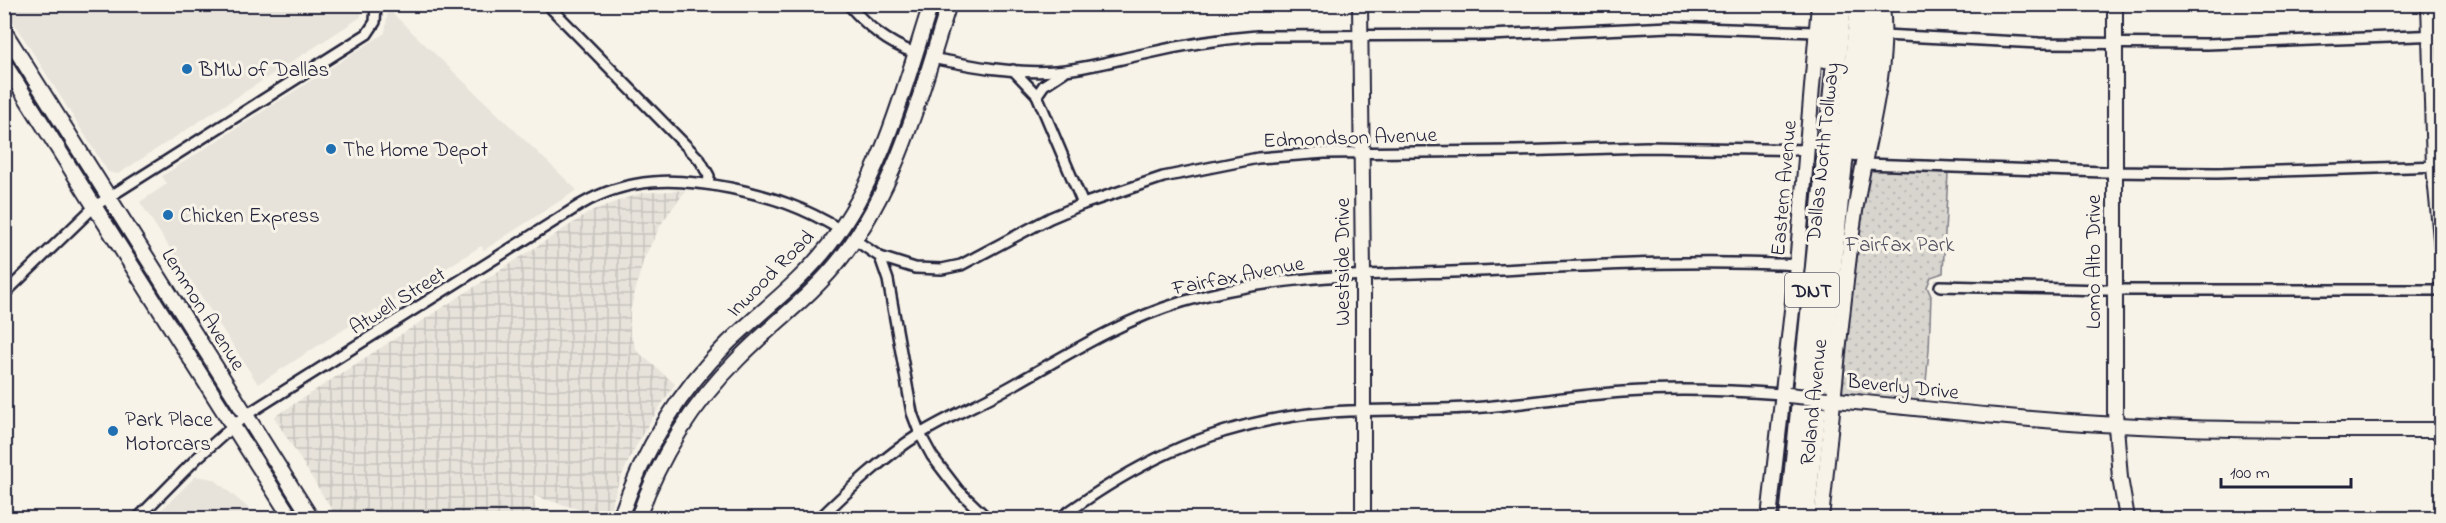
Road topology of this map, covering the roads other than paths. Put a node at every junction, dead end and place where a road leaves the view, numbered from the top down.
1 (376, 4) edge
2 (547, 4) edge
3 (848, 4) edge
4 (931, 4) edge
5 (949, 4) edge
6 (1360, 4) edge
7 (1819, 4) edge
8 (1828, 4) edge
9 (1842, 4) edge
10 (1860, 4) edge
11 (1876, 4) edge
12 (1882, 4) edge
13 (2115, 4) edge
14 (2429, 4) edge
15 (4, 31) edge
16 (1816, 32) junction
17 (1883, 35) junction
18 (2435, 35) edge
19 (1360, 36) junction
20 (2115, 44) junction
21 (915, 53) junction
22 (932, 58) junction
23 (4, 63) edge
24 (1070, 69) junction
25 (1012, 70) junction
26 (37, 82) junction
27 (22, 92) junction
28 (1036, 95) junction
29 (1808, 150) junction
30 (1362, 152) junction
31 (1824, 162) junction
32 (1864, 164) junction
33 (2438, 166) edge
34 (2115, 172) junction
35 (708, 184) junction
36 (108, 197) junction
37 (1083, 204) junction
38 (95, 206) junction
39 (848, 218) junction
40 (1837, 228) junction
41 (841, 230) junction
42 (855, 240) junction
43 (2442, 249) edge
44 (842, 256) junction
45 (880, 257) junction
46 (1797, 265) junction
47 (152, 267) junction
48 (1363, 274) junction
49 (139, 276) junction
50 (1940, 286) dead end
51 (2114, 290) junction
52 (2442, 290) edge
53 (150, 293) junction
54 (4, 294) edge
55 (198, 339) junction
56 (1785, 395) junction
57 (1831, 399) junction
58 (1362, 412) junction
59 (246, 415) junction
60 (2115, 425) junction
61 (233, 426) junction
62 (2442, 429) edge
63 (920, 434) junction
64 (646, 453) junction
65 (661, 461) junction
66 (138, 519) edge
67 (291, 519) edge
68 (311, 519) edge
69 (620, 519) edge
70 (638, 519) edge
71 (820, 519) edge
72 (987, 519) edge
73 (1060, 519) edge
74 (1363, 519) edge
75 (1769, 519) edge
76 (1789, 519) edge
77 (1805, 519) edge
78 (1821, 519) edge
79 (2127, 519) edge

1 - 36 street
2 - 35 street
3 - 21 street
4 - 21 street, Inwood Road
5 - 22 street, Inwood Road
6 - 19 street, Westside Drive
7 - 16 street, Eastern Avenue
8 - 31 highway
9 - 31 highway, Dallas North Tollway / DNT
10 - 40 highway, Dallas North Tollway / DNT
11 - 40 highway
12 - 17 street, Roland Avenue
13 - 20 street, Lomo Alto Drive
14 - 18 street
15 - 26 street, Lemmon Avenue
16 - 19 street
16 - 29 street, Eastern Avenue
17 - 20 street
17 - 32 street, Roland Avenue
18 - 20 street
18 - 33 street
19 - 24 street
19 - 30 street, Westside Drive
20 - 34 street, Lomo Alto Drive
21 - 22 street
21 - 39 street, Inwood Road
22 - 25 street
22 - 42 street, Inwood Road
23 - 27 street, Lemmon Avenue
24 - 25 street
24 - 28 street
25 - 28 street
26 - 27 street
26 - 36 street, Lemmon Avenue
27 - 38 street, Lemmon Avenue
28 - 37 street
29 - 30 street, Edmondson Avenue
29 - 46 street, Eastern Avenue
30 - 37 street, Edmondson Avenue
30 - 48 street, Westside Drive
31 - 76 highway, Dallas North Tollway / DNT
32 - 34 street
32 - 57 street, Roland Avenue
33 - 34 street
33 - 43 street
34 - 51 street, Lomo Alto Drive
35 - 41 street, Atwell Street
35 - 59 street, Atwell Street
36 - 38 street
36 - 47 street, Lemmon Avenue
37 - 45 street, Edmondson Avenue
38 - 49 street, Lemmon Avenue
38 - 54 street
39 - 41 street, Inwood Road
39 - 42 street
40 - 77 highway, Dallas North Tollway / DNT
41 - 44 street
41 - 64 street, Inwood Road
42 - 44 street, Inwood Road
42 - 45 street, Edmondson Avenue
44 - 65 street, Inwood Road
45 - 63 street
46 - 48 street, Fairfax Avenue
46 - 56 street, Eastern Avenue
47 - 49 street
47 - 55 street, Lemmon Avenue
48 - 58 street, Westside Drive
48 - 63 street, Fairfax Avenue
49 - 53 street, Lemmon Avenue
50 - 51 street
51 - 52 street
51 - 60 street, Lomo Alto Drive
53 - 55 street
53 - 61 street, Lemmon Avenue
55 - 59 street, Lemmon Avenue
56 - 57 street, Beverly Drive, bridge
56 - 58 street, Beverly Drive
56 - 75 street, Eastern Avenue
57 - 60 street, Beverly Drive
57 - 78 street, Roland Avenue
58 - 73 street, Beverly Drive
58 - 74 street, Westside Drive
59 - 61 street, Atwell Street
59 - 68 street, Lemmon Avenue
60 - 62 street, Beverly Drive
60 - 79 street, Lomo Alto Drive
61 - 66 street, Atwell Street
61 - 67 street, Lemmon Avenue
63 - 71 street, Fairfax Avenue
63 - 72 street
64 - 65 street
64 - 69 street, Inwood Road
65 - 70 street, Inwood Road

